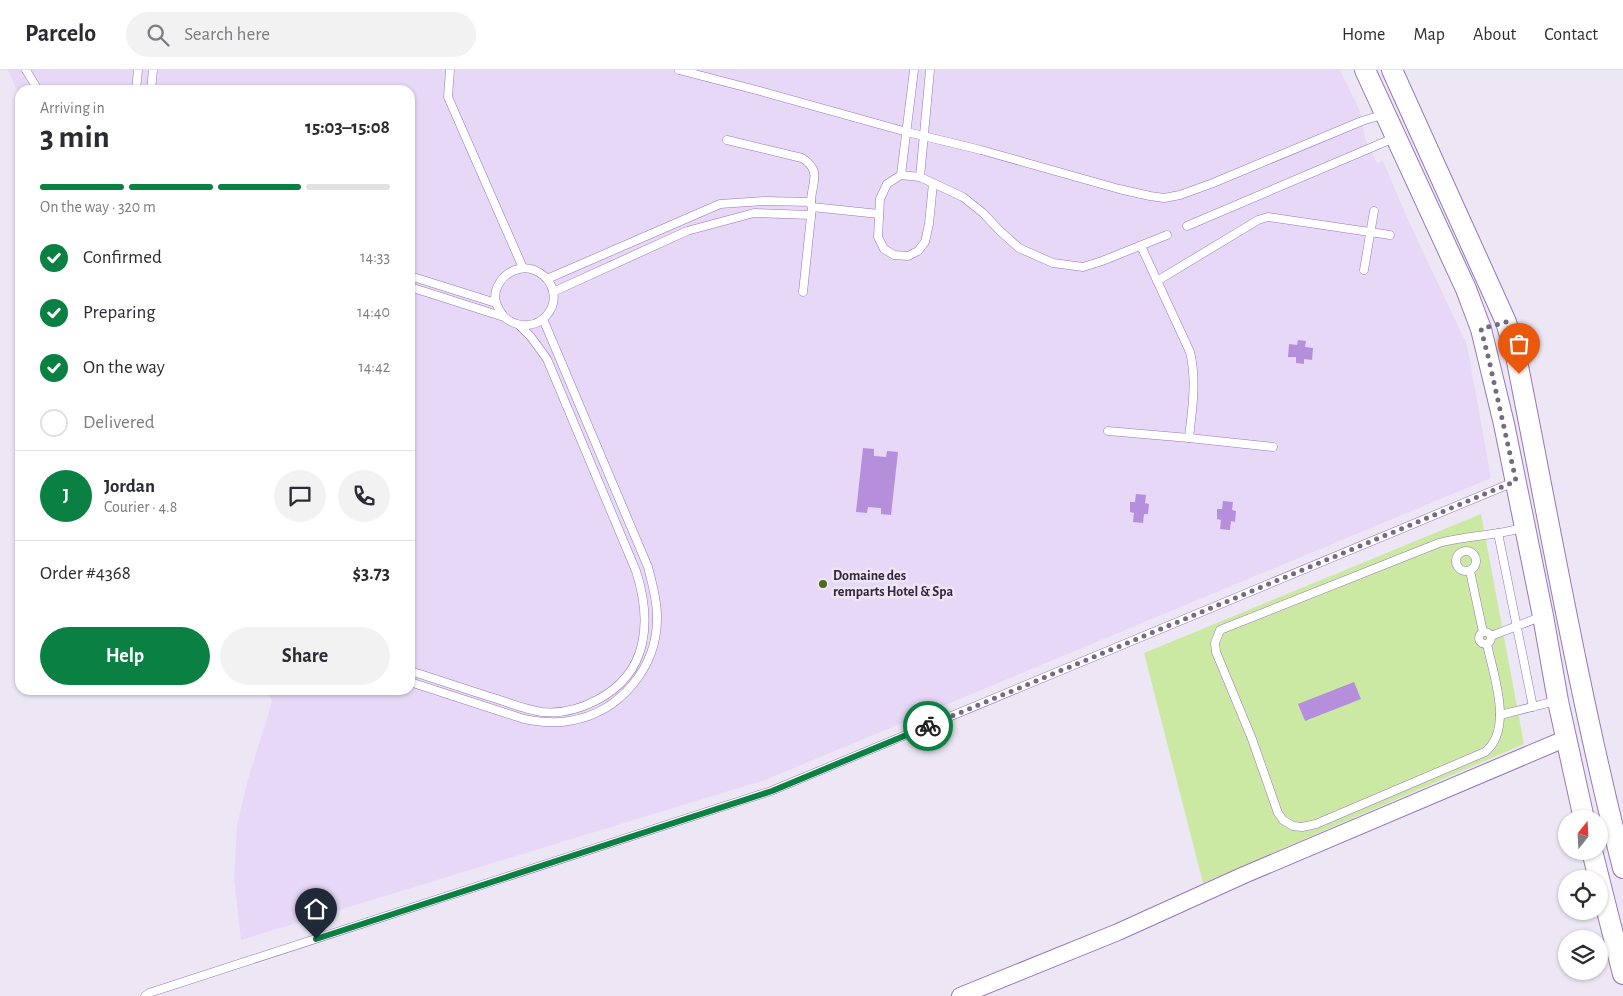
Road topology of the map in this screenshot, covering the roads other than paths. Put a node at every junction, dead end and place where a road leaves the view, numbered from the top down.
1 (26, 70) edge
2 (138, 70) edge
3 (153, 70) edge
4 (450, 70) edge
5 (679, 70) edge
6 (914, 70) edge
7 (930, 70) edge
8 (1365, 70) edge
9 (1392, 70) edge
10 (35, 85) edge
11 (136, 85) edge
12 (152, 85) edge
13 (1385, 114) junction
14 (907, 132) junction
15 (924, 135) junction
16 (1396, 137) junction
17 (727, 140) dead end
18 (901, 175) junction
19 (920, 177) junction
20 (933, 183) junction
21 (811, 208) junction
22 (1374, 211) dead end
23 (879, 214) junction
24 (1187, 226) dead end
25 (1371, 232) junction
26 (1167, 235) dead end
27 (1390, 235) dead end
28 (1141, 246) junction
29 (523, 268) junction
30 (1364, 270) dead end
31 (415, 278) edge
32 (547, 279) junction
33 (1157, 281) junction
34 (415, 289) edge
35 (553, 292) junction
36 (803, 292) dead end
37 (496, 303) junction
38 (504, 317) junction
39 (543, 319) junction
40 (1506, 322) junction
41 (518, 325) junction
42 (1481, 329) junction
43 (1516, 356) junction
44 (1489, 360) junction
45 (1108, 431) dead end
46 (1189, 438) junction
47 (1273, 447) dead end
48 (1516, 481) junction
49 (1525, 526) junction
50 (1498, 533) junction
51 (634, 538) junction
52 (624, 542) junction
53 (1470, 571) dead end
54 (1565, 608) junction
55 (1543, 616) junction
56 (1516, 626) junction
57 (1483, 632) junction
58 (1491, 636) junction
59 (1487, 644) junction
60 (415, 673) edge
61 (415, 684) edge
62 (459, 687) junction
63 (455, 697) junction
64 (1558, 701) junction
65 (1533, 707) junction
66 (1500, 716) junction
67 (1567, 738) junction
68 (1582, 810) edge
69 (1594, 860) edge
70 (1623, 868) edge
71 (1623, 974) edge
72 (145, 996) edge
73 (960, 996) edge

1 - 10 lane
2 - 11 lane
3 - 12 lane
4 - 29 lane
5 - 14 lane
6 - 14 lane
7 - 15 lane
8 - 13 street
9 - 40 street
13 - 15 lane
13 - 16 street
14 - 15 lane
14 - 18 lane
15 - 19 lane
16 - 24 lane
16 - 42 street
17 - 21 lane
18 - 19 lane
18 - 23 lane
19 - 20 lane
20 - 23 lane
20 - 28 lane
21 - 23 lane
21 - 32 lane
21 - 35 lane
21 - 36 lane
22 - 25 lane
25 - 27 lane
25 - 30 lane
25 - 33 lane
26 - 28 lane
28 - 33 lane
29 - 32 lane
29 - 37 lane
31 - 37 lane
32 - 35 lane
33 - 46 lane
34 - 38 lane
35 - 39 lane
37 - 38 lane
38 - 41 lane
39 - 41 lane
39 - 51 lane
40 - 42 street
40 - 43 street
41 - 52 lane
42 - 44 street
43 - 44 street
43 - 54 street
44 - 48 street
45 - 46 lane
46 - 47 lane
48 - 49 street
48 - 72 lane
49 - 50 lane
49 - 55 street
50 - 56 lane
50 - 66 lane
51 - 52 lane
51 - 63 lane
52 - 62 lane
53 - 57 lane
54 - 55 street
54 - 70 street
55 - 56 lane
55 - 64 street
56 - 58 lane
56 - 65 lane
57 - 58 lane
57 - 59 lane
58 - 59 lane
59 - 66 lane
60 - 62 lane
61 - 63 lane
62 - 63 lane
64 - 65 lane
64 - 67 street
65 - 66 lane
67 - 68 street
67 - 73 street
69 - 71 street

